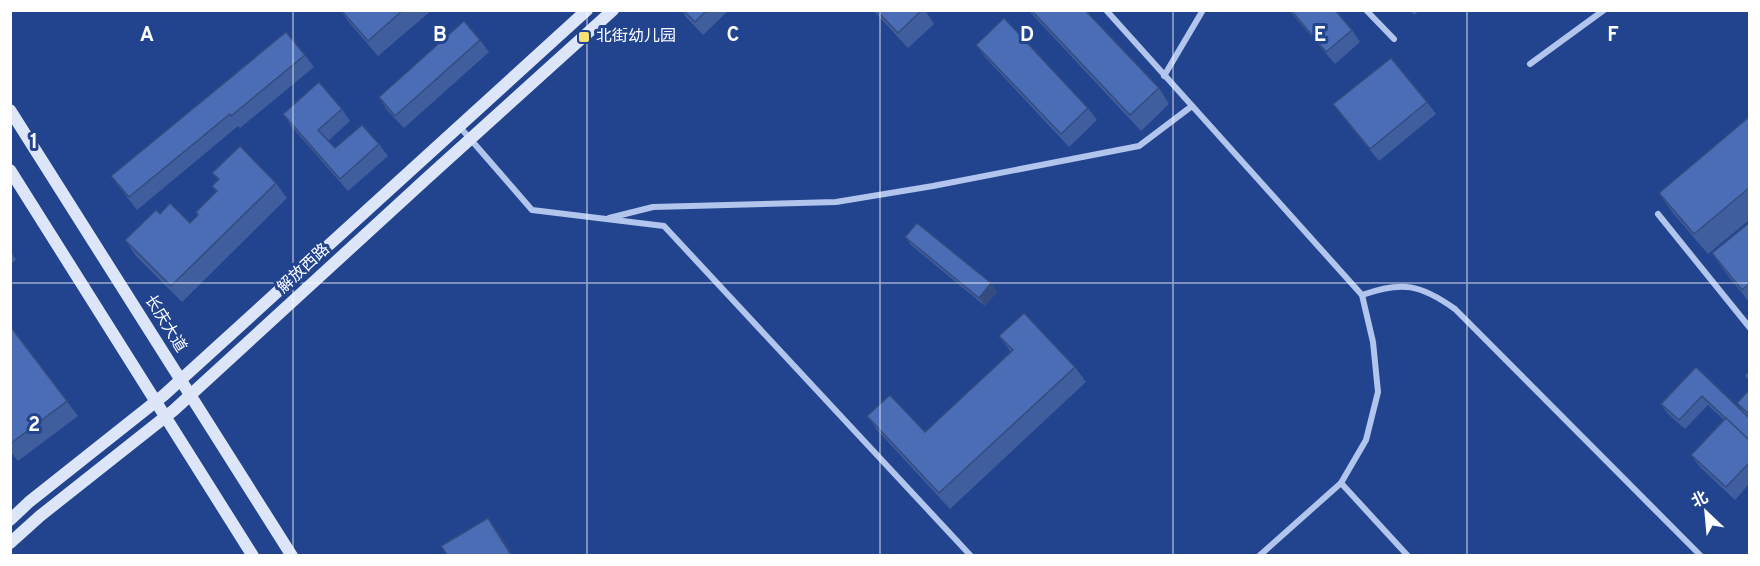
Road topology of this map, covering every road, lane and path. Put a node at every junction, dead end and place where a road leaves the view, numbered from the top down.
1 (587, 10) edge
2 (613, 10) edge
3 (1106, 10) edge
4 (1203, 10) edge
5 (1366, 10) edge
6 (1604, 10) edge
7 (1394, 39) dead end
8 (1530, 64) dead end
9 (1164, 76) junction
10 (1192, 106) junction
11 (10, 110) edge
12 (459, 126) junction
13 (470, 139) junction
14 (10, 170) edge
15 (1658, 214) edge
16 (604, 220) junction
17 (1362, 295) junction
18 (1749, 328) edge
19 (181, 380) junction
20 (190, 395) junction
21 (156, 402) junction
22 (166, 417) junction
23 (1341, 483) junction
24 (10, 520) edge
25 (10, 543) edge
26 (253, 555) edge
27 (292, 555) edge
28 (970, 555) edge
29 (1259, 555) edge
30 (1408, 555) edge
31 (1701, 555) edge

1 - 12 street, 解放西路
2 - 13 street, 解放西路
3 - 9 street
4 - 9 street
5 - 7 street
6 - 8 street
9 - 10 street
10 - 16 street
10 - 17 street
11 - 19 street, 长庆大道
12 - 13 street
12 - 19 street, 解放西路
13 - 16 street
13 - 20 street, 解放西路
14 - 21 street
15 - 18 street
16 - 28 street
17 - 23 street
17 - 31 street
19 - 20 street, 长庆大道
19 - 21 street, 解放西路
20 - 22 street, 解放西路
20 - 27 street, 长庆大道
21 - 22 street
21 - 24 street, 解放西路
22 - 25 street, 解放西路
22 - 26 street
23 - 29 street
23 - 30 street

